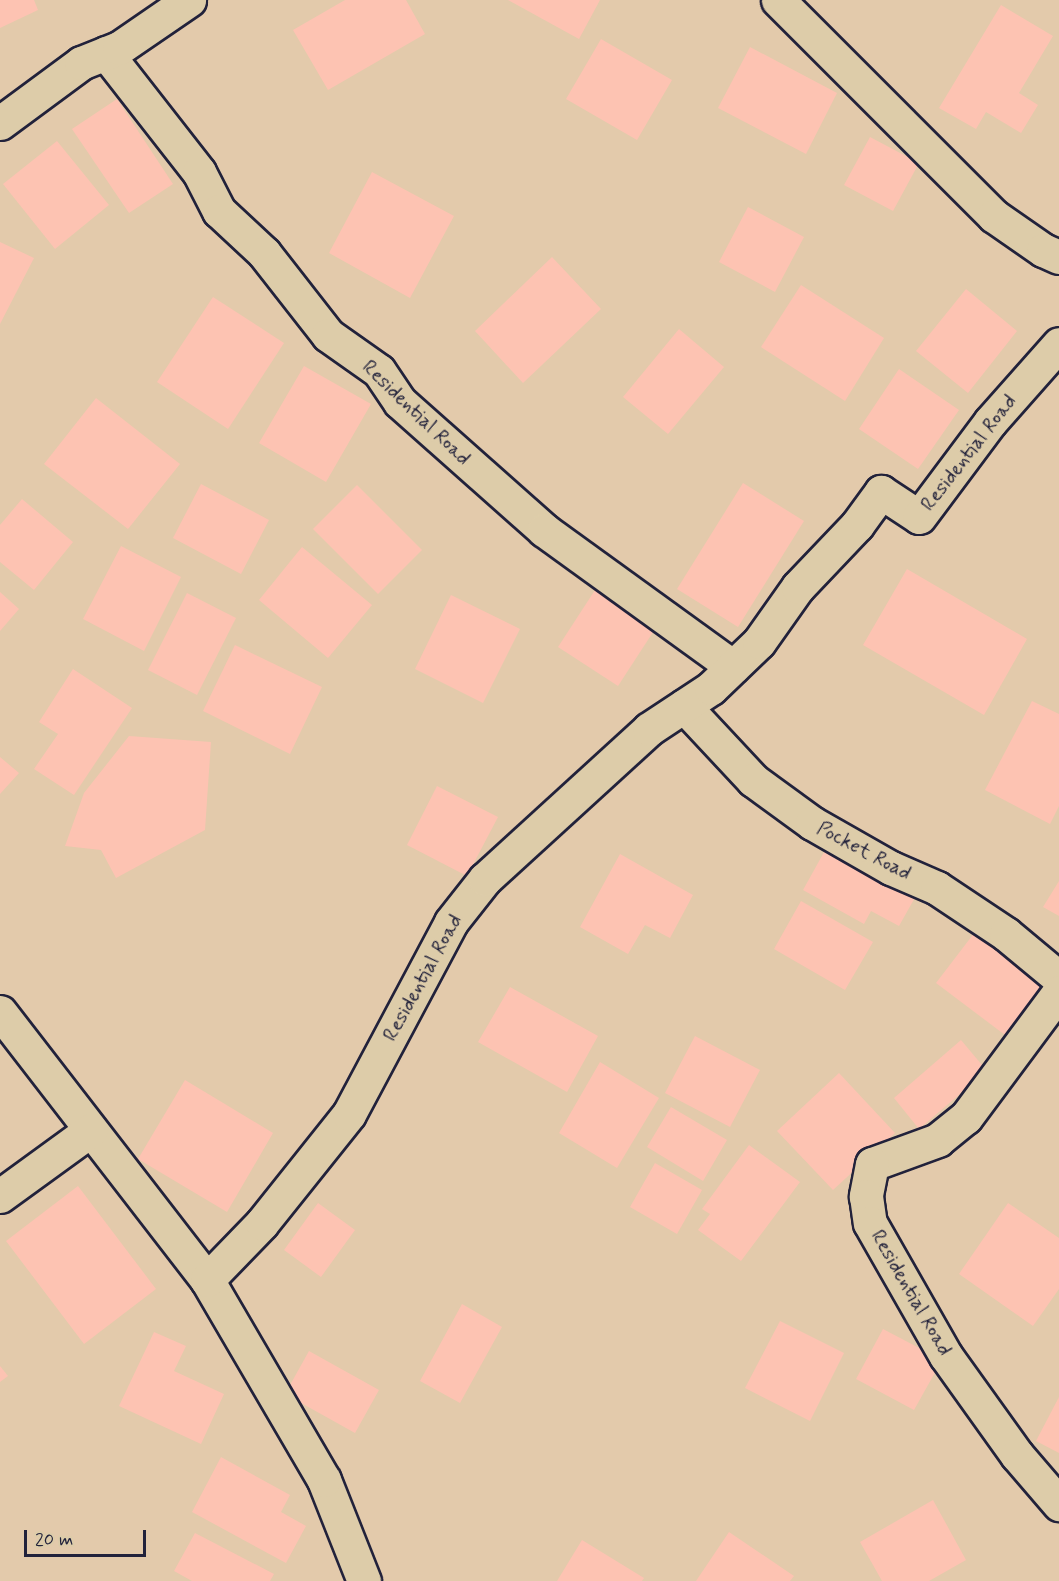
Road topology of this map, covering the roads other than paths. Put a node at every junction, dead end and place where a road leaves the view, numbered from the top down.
1 (189, 0) edge
2 (778, 0) edge
3 (112, 51) junction
4 (0, 123) edge
5 (1059, 257) edge
6 (1059, 344) edge
7 (733, 667) junction
8 (684, 706) junction
9 (1059, 978) edge
10 (1059, 992) edge
11 (0, 1012) edge
12 (91, 1130) junction
13 (0, 1196) edge
14 (207, 1280) junction
15 (1059, 1504) edge
16 (364, 1581) edge

1 - 3 street
2 - 5 street
3 - 4 street
3 - 7 street, Residential Road
6 - 7 street, Residential Road
7 - 8 street, Residential Road
8 - 9 street, Pocket Road
8 - 14 street, Residential Road
10 - 15 street, Residential Road
11 - 12 street
12 - 13 street
12 - 14 street
14 - 16 street

